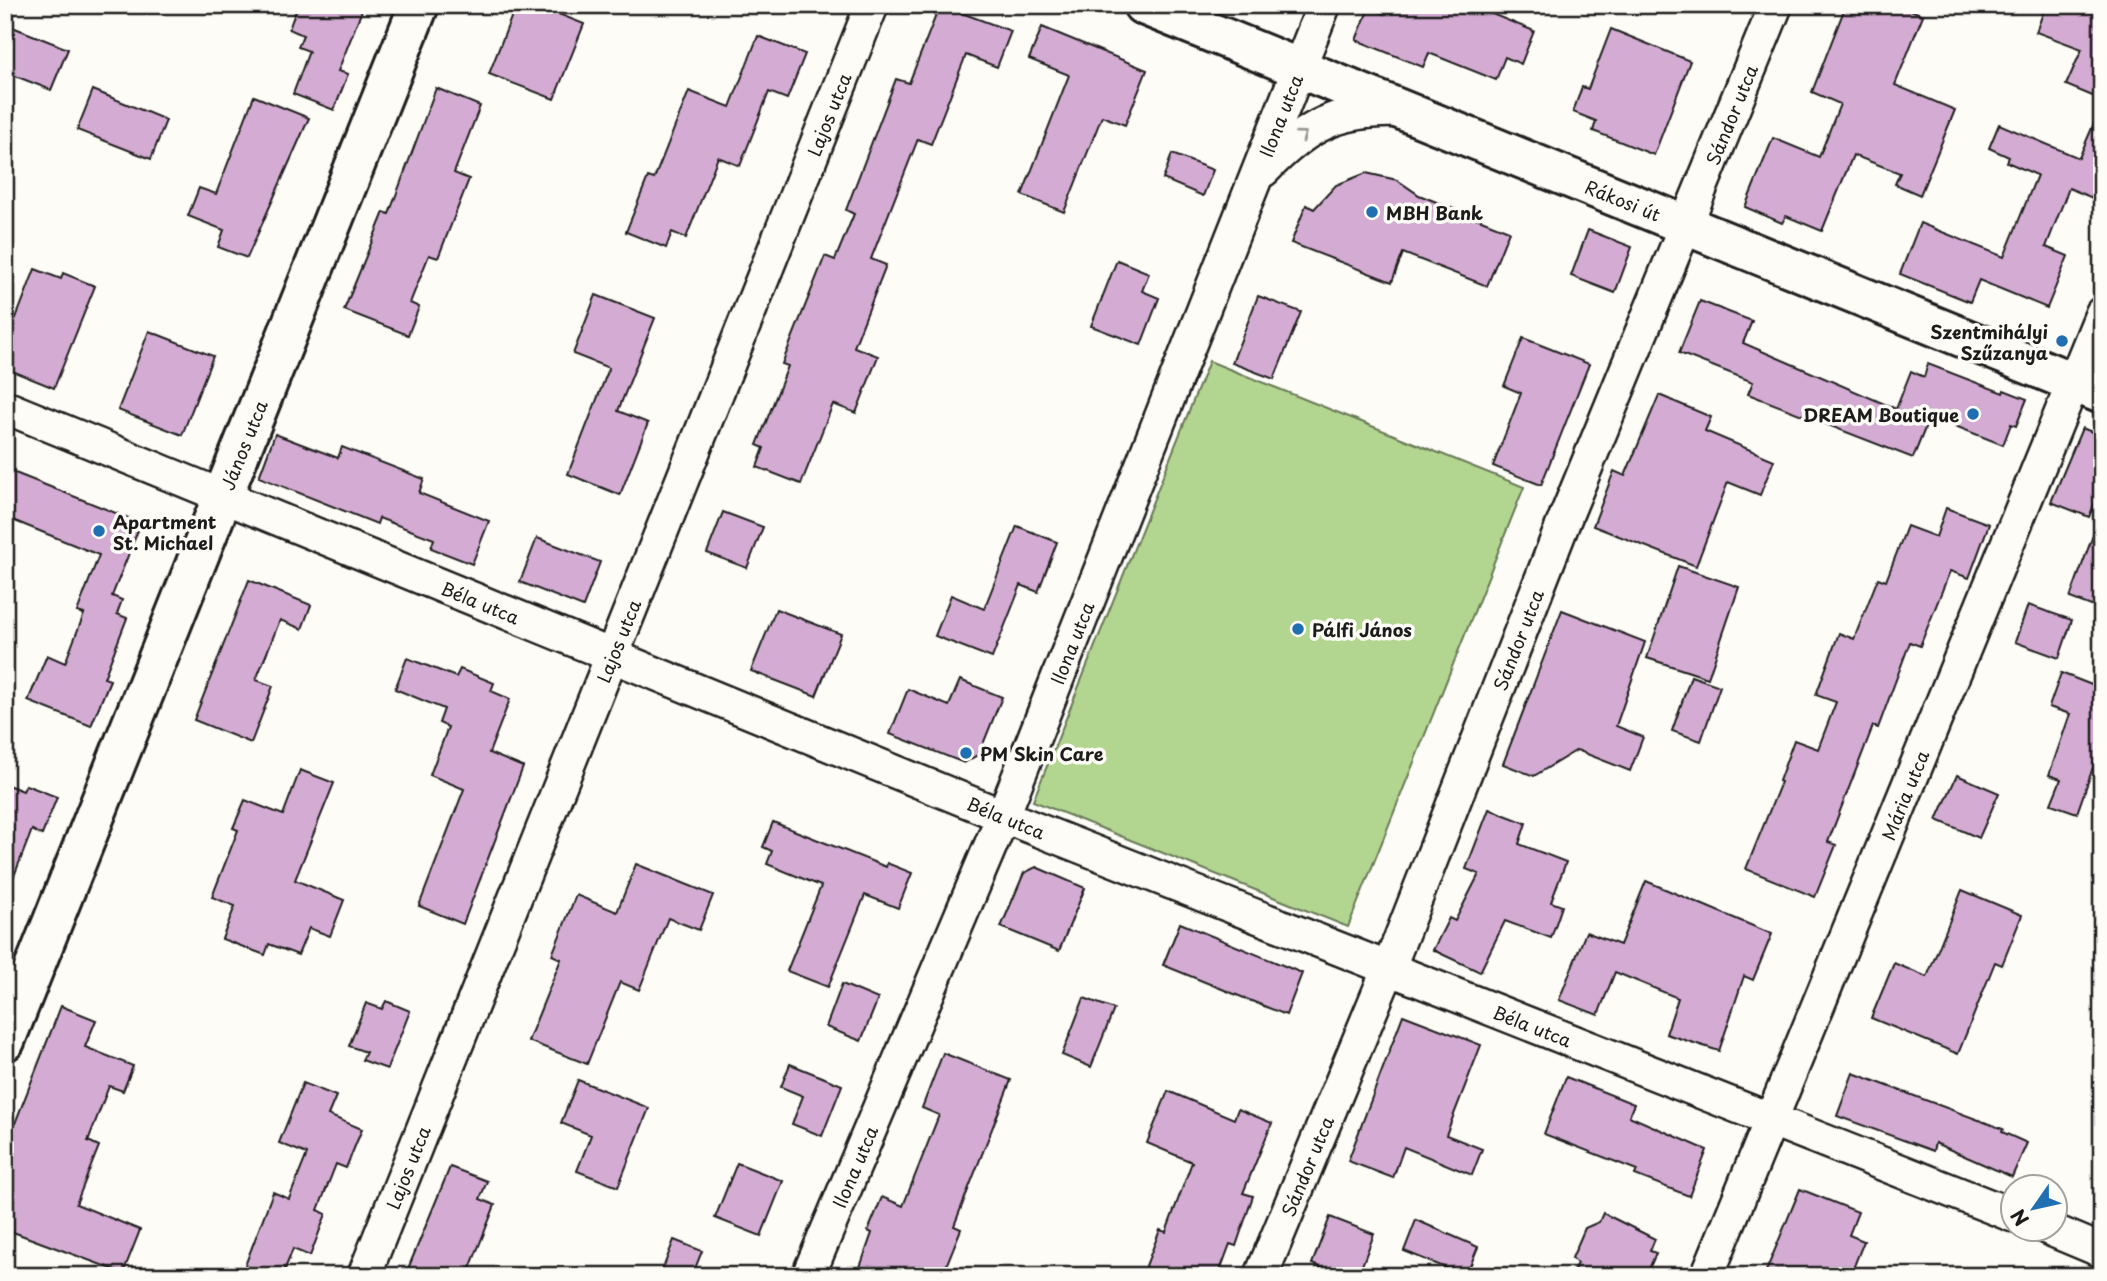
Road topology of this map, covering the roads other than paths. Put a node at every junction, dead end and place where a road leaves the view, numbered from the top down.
1 (419, 5) edge
2 (872, 5) edge
3 (1143, 5) edge
4 (1324, 5) edge
5 (1776, 5) edge
6 (1298, 68) junction
7 (1407, 111) junction
8 (1253, 182) junction
9 (1687, 226) junction
10 (2102, 313) edge
11 (2088, 388) edge
12 (5, 407) edge
13 (220, 497) junction
14 (612, 655) junction
15 (1003, 816) junction
16 (1388, 970) junction
17 (5, 1041) edge
18 (1771, 1117) junction
19 (1998, 1208) edge
20 (2068, 1237) edge
21 (2102, 1251) edge
22 (364, 1276) edge
23 (808, 1276) edge
24 (1261, 1276) edge
25 (1707, 1276) edge

1 - 13 street, János utca
2 - 14 street, Lajos utca
3 - 6 street, Rákosi út
4 - 6 street, Ilona utca
5 - 9 street, Sándor utca
6 - 7 street, Rákosi út
6 - 8 street, Ilona utca
8 -> 7 street
7 - 9 street, Rákosi út
8 - 15 street, Ilona utca
9 - 11 street, Rákosi út
9 - 16 street, Sándor utca
10 - 11 street, Mária utca
11 - 18 street, Mária utca
12 - 13 street, Béla utca
13 - 14 street, Béla utca
13 - 17 street, János utca
14 - 15 street, Béla utca
14 - 22 street, Lajos utca
15 - 16 street, Béla utca
15 - 23 street, Ilona utca
16 - 18 street, Béla utca
16 - 24 street, Sándor utca
18 - 19 street, Béla utca
18 - 25 street, Mária utca
20 - 21 street

